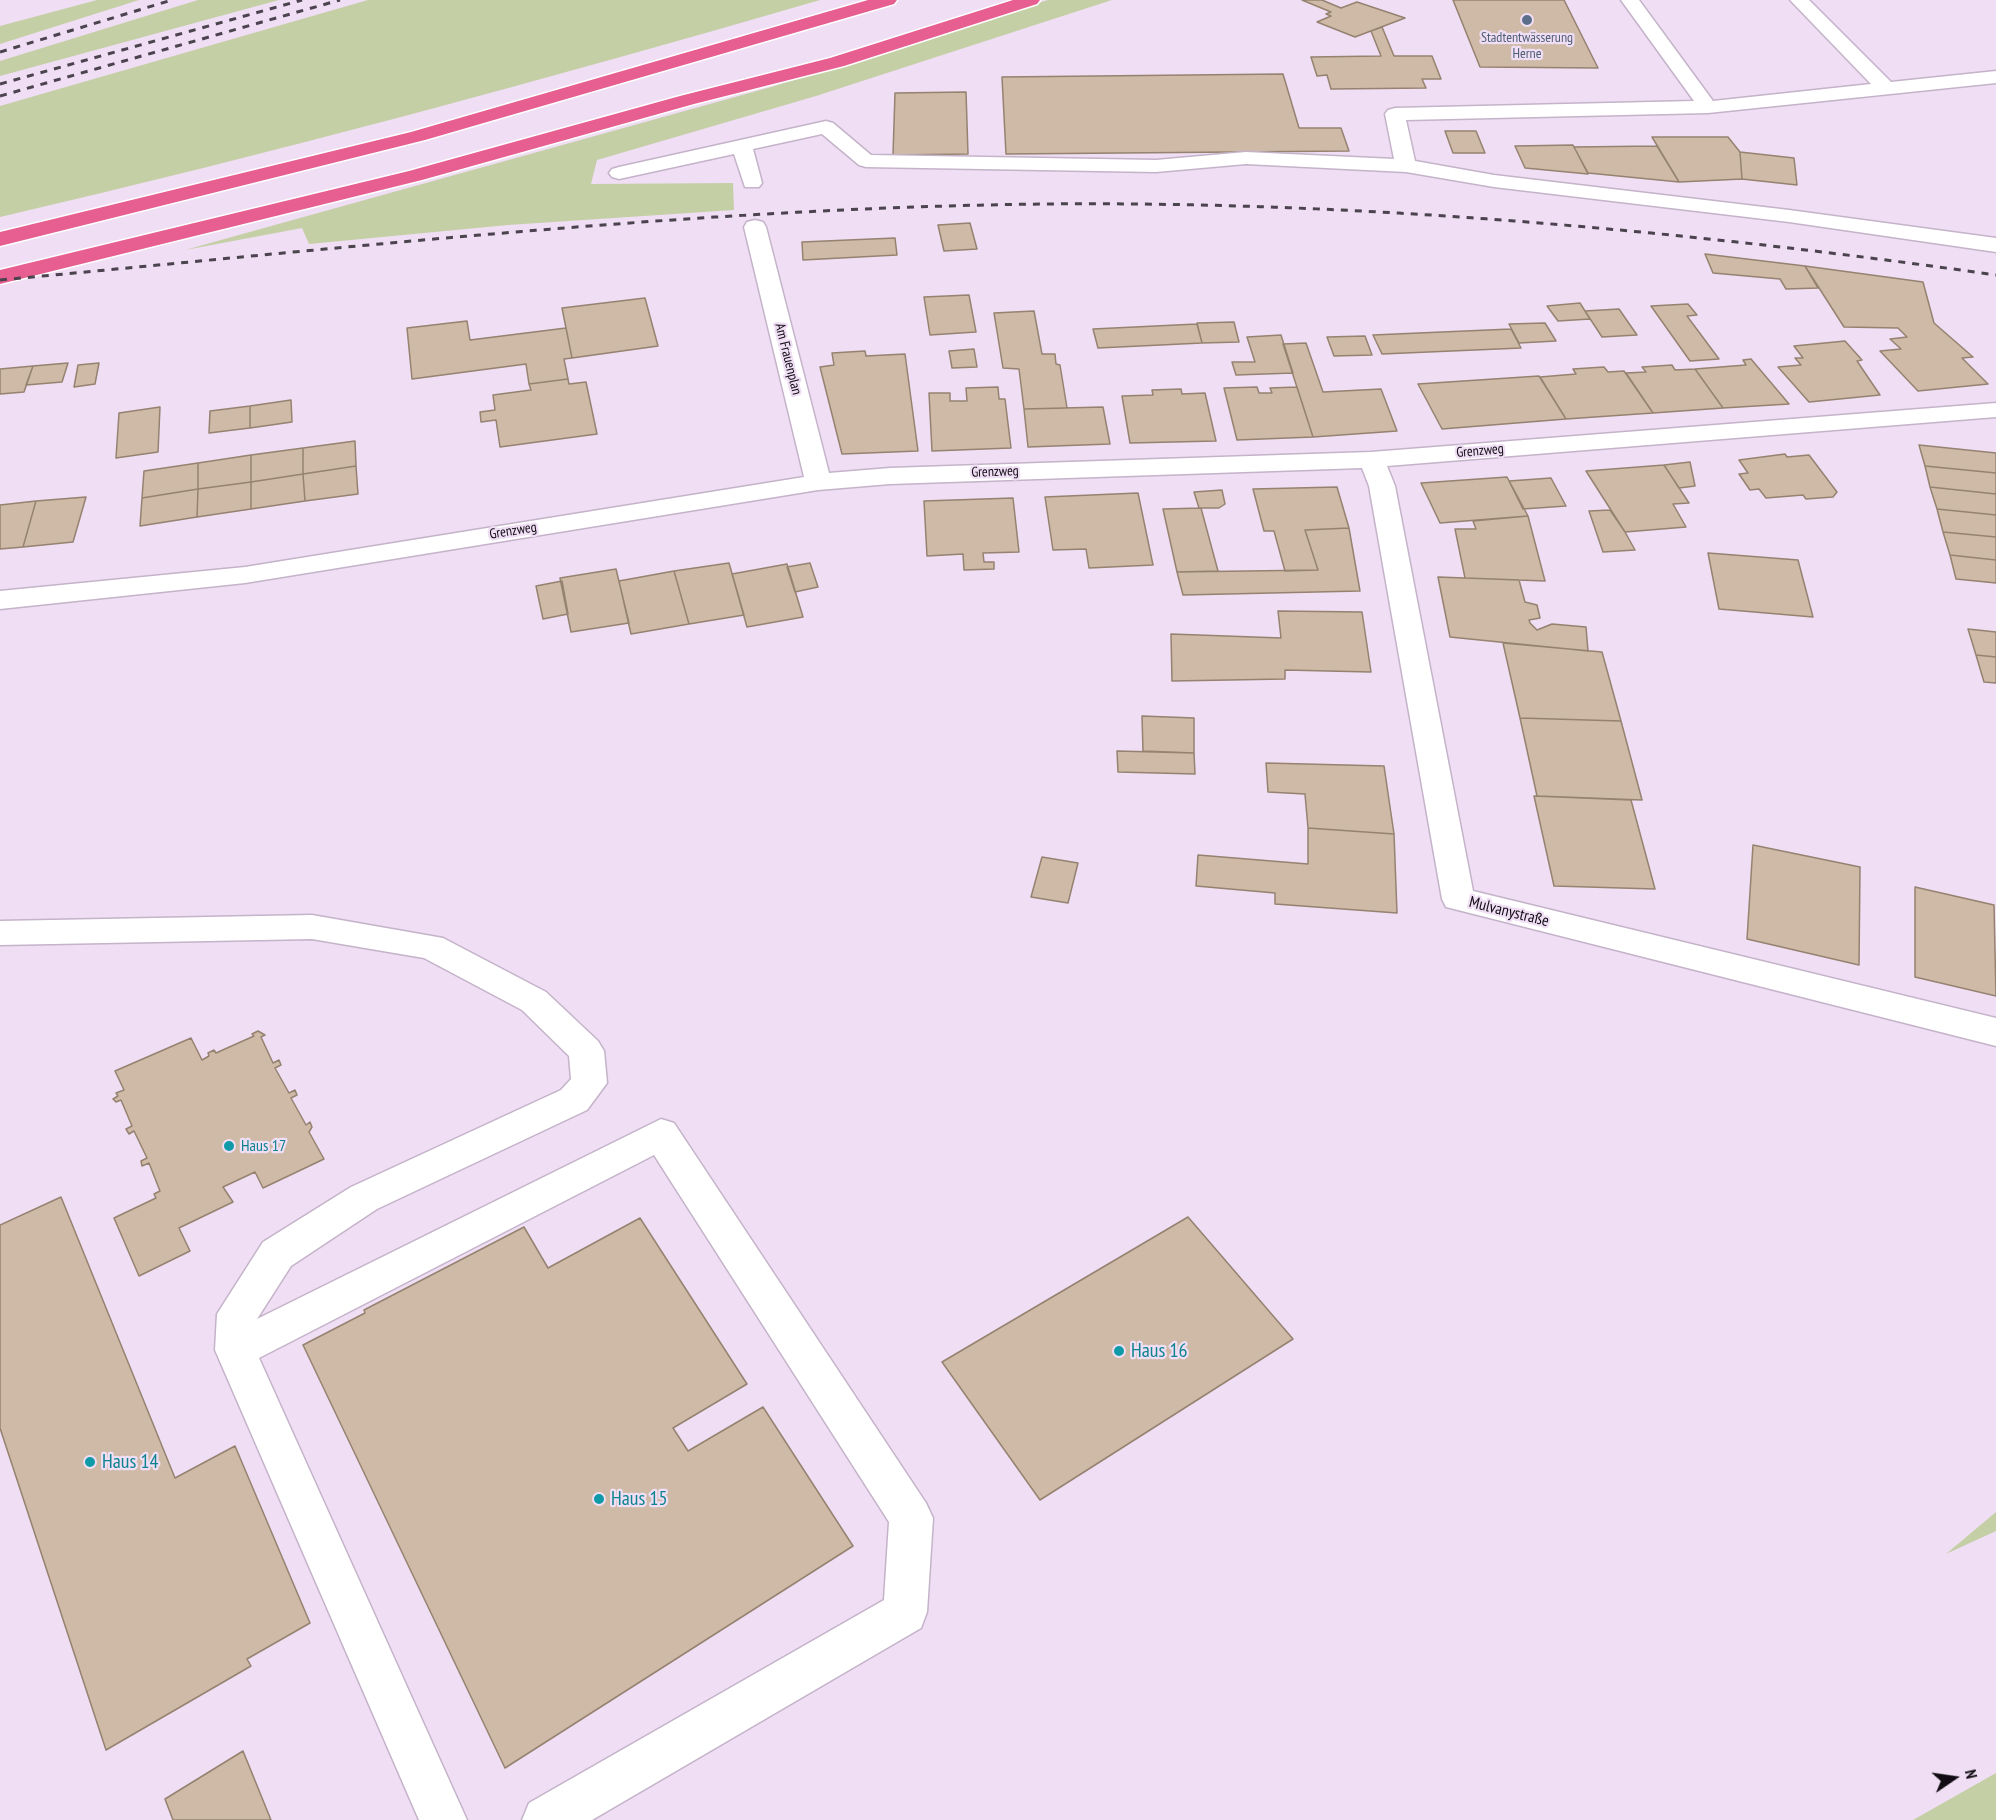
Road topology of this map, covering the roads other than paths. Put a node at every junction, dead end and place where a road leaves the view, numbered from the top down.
1 (888, 0) edge
2 (978, 0) edge
3 (1031, 0) edge
4 (1630, 0) edge
5 (1799, 0) edge
6 (1996, 77) edge
7 (1886, 88) junction
8 (687, 100) junction
9 (1708, 107) junction
10 (742, 146) junction
11 (1406, 166) junction
12 (619, 173) dead end
13 (752, 183) dead end
14 (756, 232) dead end
15 (0, 239) edge
16 (1996, 245) edge
17 (0, 277) edge
18 (1996, 410) edge
19 (1371, 460) junction
20 (818, 482) junction
21 (0, 600) edge
22 (0, 933) edge
23 (1996, 1032) edge
24 (235, 1350) junction
25 (443, 1820) edge
26 (546, 1820) edge

1 - 15 highway
2 - 8 highway
3 - 8 highway
4 - 9 street
5 - 7 street
6 - 7 street
7 - 9 street
8 - 17 highway
9 - 11 street
10 - 11 street
10 - 12 street
10 - 13 street
11 - 16 street
14 - 20 street, Am Frauenplan
18 - 19 street, Grenzweg
19 - 20 street, Grenzweg
19 - 23 street, Mulvanystraße
20 - 21 street, Grenzweg
22 - 24 street
24 - 25 street
24 - 26 street

